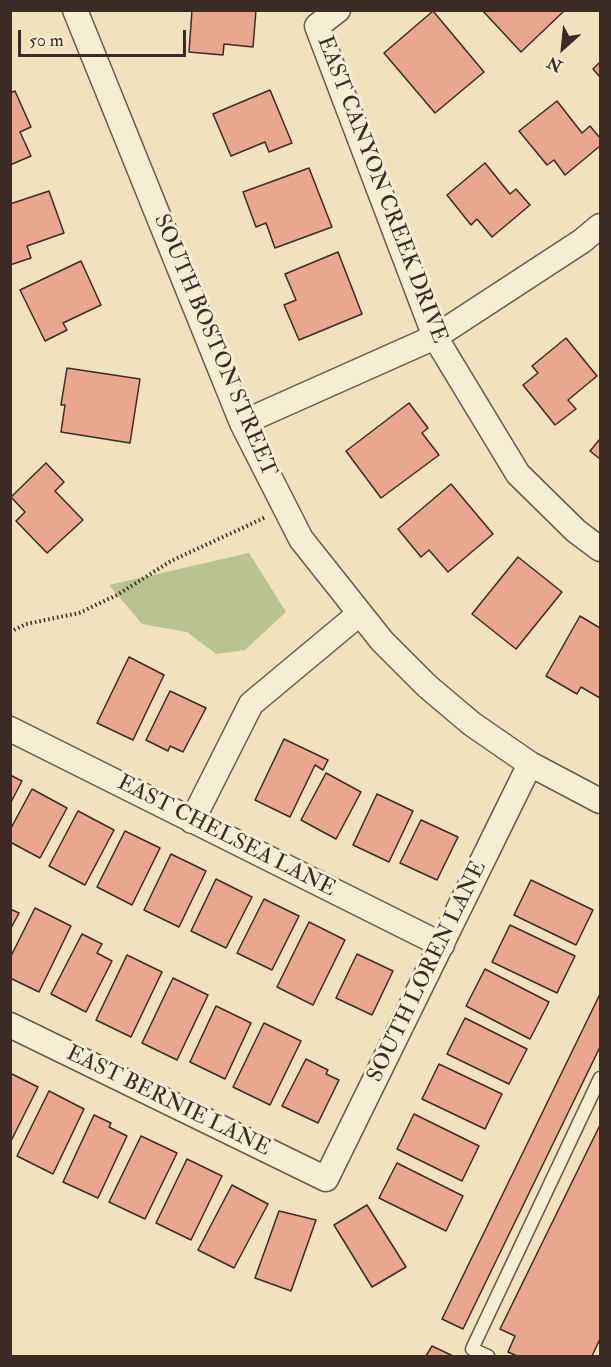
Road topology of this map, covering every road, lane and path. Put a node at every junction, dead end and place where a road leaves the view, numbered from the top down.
1 (75, 10) edge
2 (338, 10) edge
3 (600, 226) edge
4 (435, 337) junction
5 (242, 423) junction
6 (286, 509) junction
7 (600, 549) edge
8 (359, 614) junction
9 (10, 632) edge
10 (10, 729) edge
11 (530, 764) junction
12 (600, 801) edge
13 (192, 821) junction
14 (442, 945) junction
15 (10, 1025) edge
16 (600, 1079) edge
17 (326, 1179) joint
18 (488, 1356) edge

1 - 5 street, SOUTH BOSTON STREET
2 - 4 street, EAST CANYON CREEK DRIVE
3 - 4 street
4 - 5 street
4 - 7 street, EAST CANYON CREEK DRIVE
5 - 6 street, SOUTH BOSTON STREET
6 - 8 street, SOUTH BOSTON STREET
6 - 9 path
8 - 11 street, SOUTH BOSTON STREET
8 - 13 street
10 - 13 street, EAST CHELSEA LANE
11 - 12 street, SOUTH BOSTON STREET
11 - 14 street, SOUTH LOREN LANE
13 - 14 street, EAST CHELSEA LANE
14 - 17 street, SOUTH LOREN LANE
15 - 17 street, EAST BERNIE LANE
16 - 18 lane

